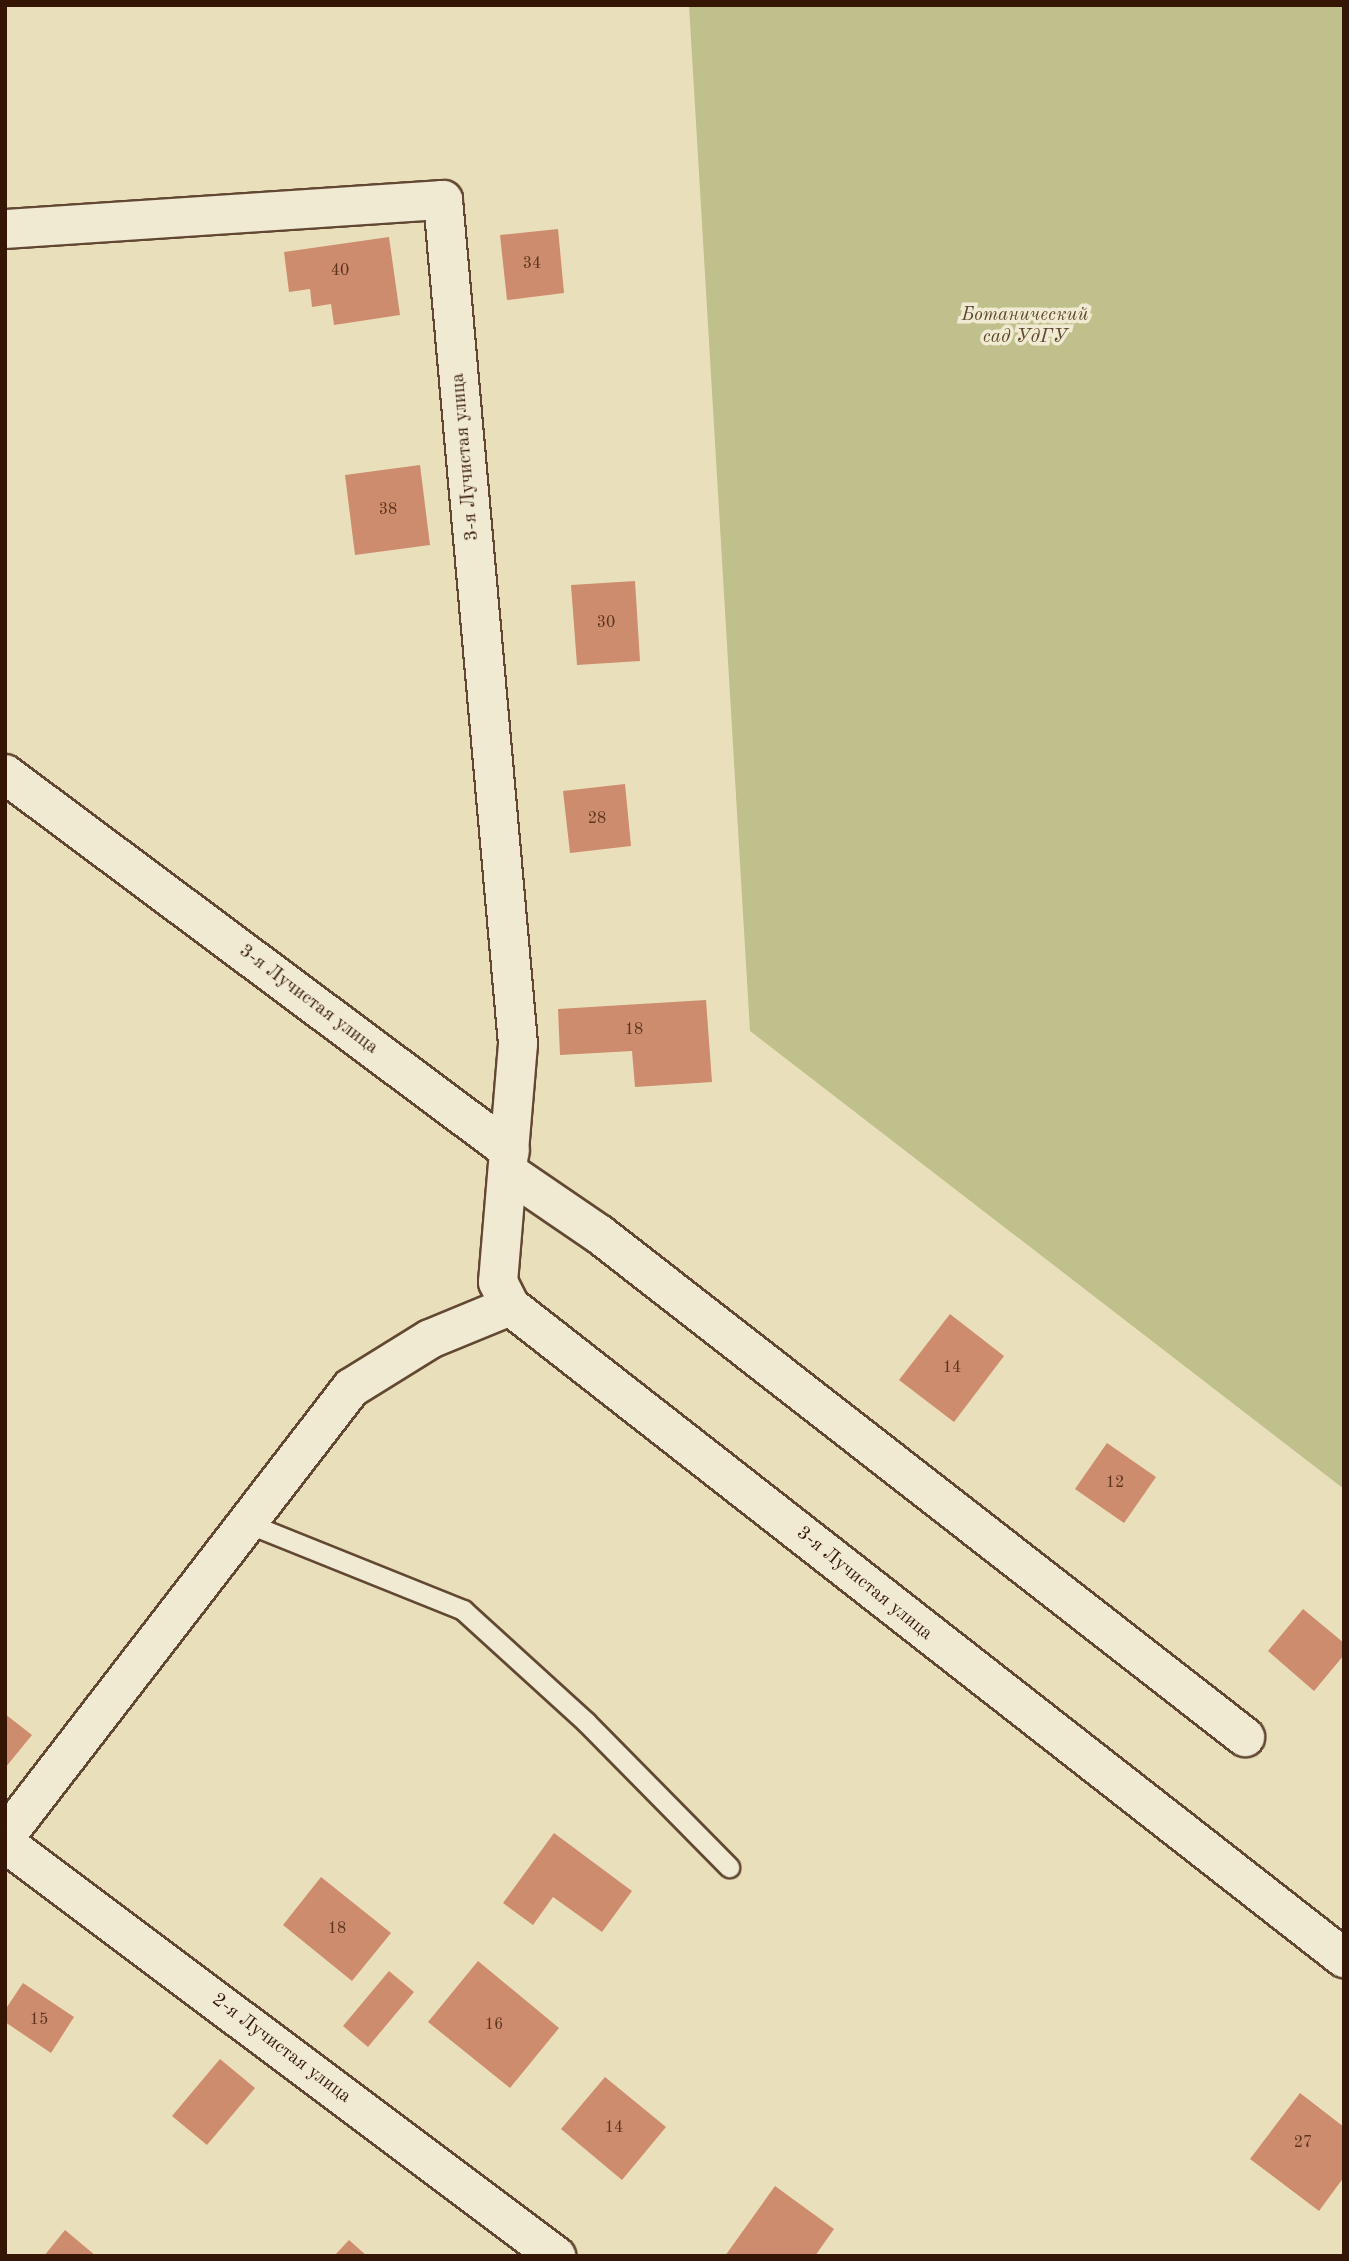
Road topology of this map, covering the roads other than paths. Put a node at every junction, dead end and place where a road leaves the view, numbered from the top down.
1 (5, 229) edge
2 (5, 774) edge
3 (509, 1162) junction
4 (510, 1306) junction
5 (247, 1523) junction
6 (1245, 1737) dead end
7 (5, 1837) edge
8 (5, 1843) edge
9 (729, 1867) dead end
10 (1344, 1958) edge
11 (556, 2256) edge

1 - 3 street, 3-я Лучистая улица
2 - 3 street, 3-я Лучистая улица
3 - 4 street, 3-я Лучистая улица
3 - 6 street
4 - 5 street
4 - 10 street, 3-я Лучистая улица
5 - 7 street
5 - 9 lane
8 - 11 street, 2-я Лучистая улица

